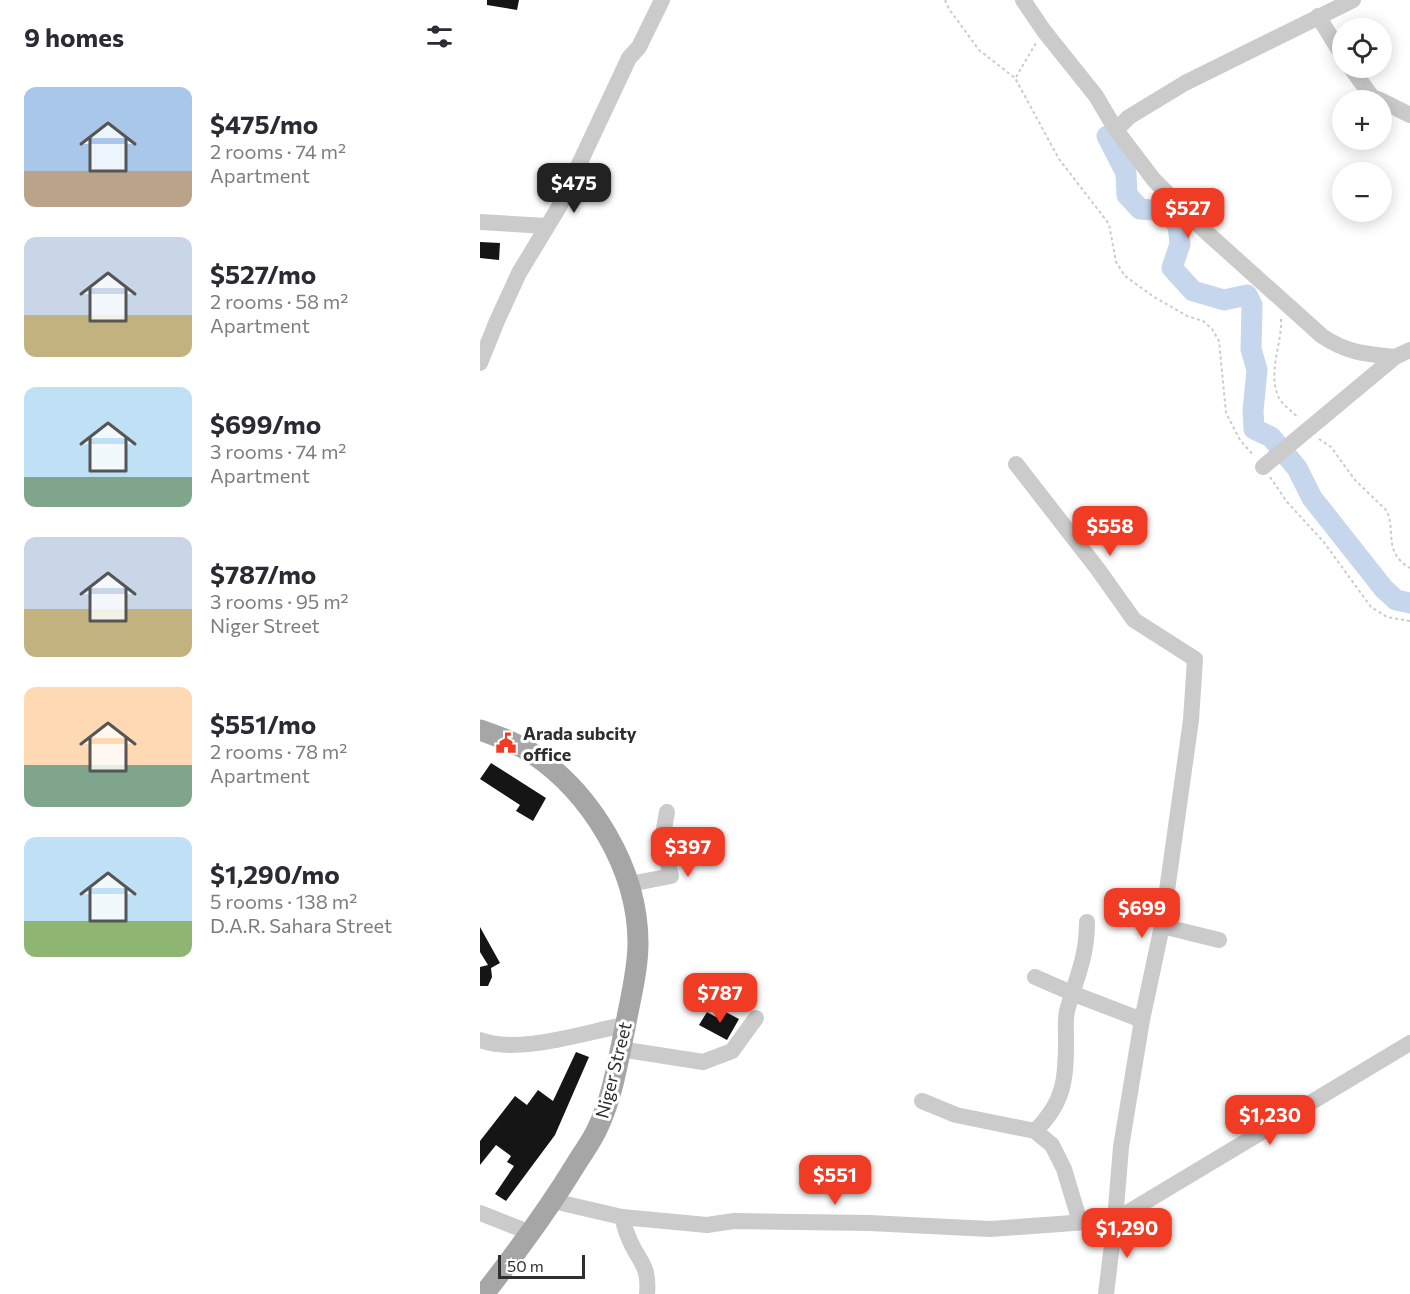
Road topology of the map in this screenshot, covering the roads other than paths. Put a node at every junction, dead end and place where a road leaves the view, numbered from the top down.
1 (662, 0) edge
2 (1353, 0) edge
3 (1024, 1) edge
4 (1318, 16) junction
5 (1332, 39) edge
6 (1392, 106) edge
7 (1410, 115) edge
8 (1116, 130) junction
9 (480, 222) edge
10 (547, 226) junction
11 (1403, 354) edge
12 (480, 363) edge
13 (1016, 464) dead end
14 (1263, 467) road end
15 (480, 730) edge
16 (667, 812) dead end
17 (630, 884) junction
18 (1087, 922) dead end
19 (1162, 926) junction
20 (1219, 940) dead end
21 (1035, 977) dead end
22 (1074, 994) junction
23 (756, 1018) dead end
24 (1142, 1020) junction
25 (625, 1025) junction
26 (480, 1040) edge
27 (1410, 1042) edge
28 (621, 1049) junction
29 (922, 1101) dead end
30 (1035, 1131) junction
31 (553, 1201) junction
32 (480, 1213) edge
33 (622, 1217) junction
34 (1115, 1220) junction
35 (1080, 1222) junction
36 (531, 1233) junction
37 (484, 1294) edge
38 (647, 1294) edge
39 (1106, 1294) edge

1 - 10 street
2 - 4 street
3 - 8 street
4 - 5 street
4 - 8 street
6 - 7 street
8 - 11 street
9 - 10 street
10 - 12 street
11 - 14 street
13 - 19 street
15 - 17 main road, Niger Street
16 - 17 street
17 - 25 main road, Niger Street
18 - 22 street
19 - 20 street
19 - 24 street
21 - 22 street
22 - 24 street
22 - 30 street
23 - 28 street
24 - 34 street
25 - 26 street
25 - 28 main road, Niger Street
27 - 34 street
28 - 31 main road, Niger Street
29 - 30 street
30 - 35 street
31 - 33 street
31 - 36 main road, Niger Street
32 - 36 street
33 - 35 street
33 - 38 street
34 - 35 street
34 - 39 street
36 - 37 main road, Niger Street

